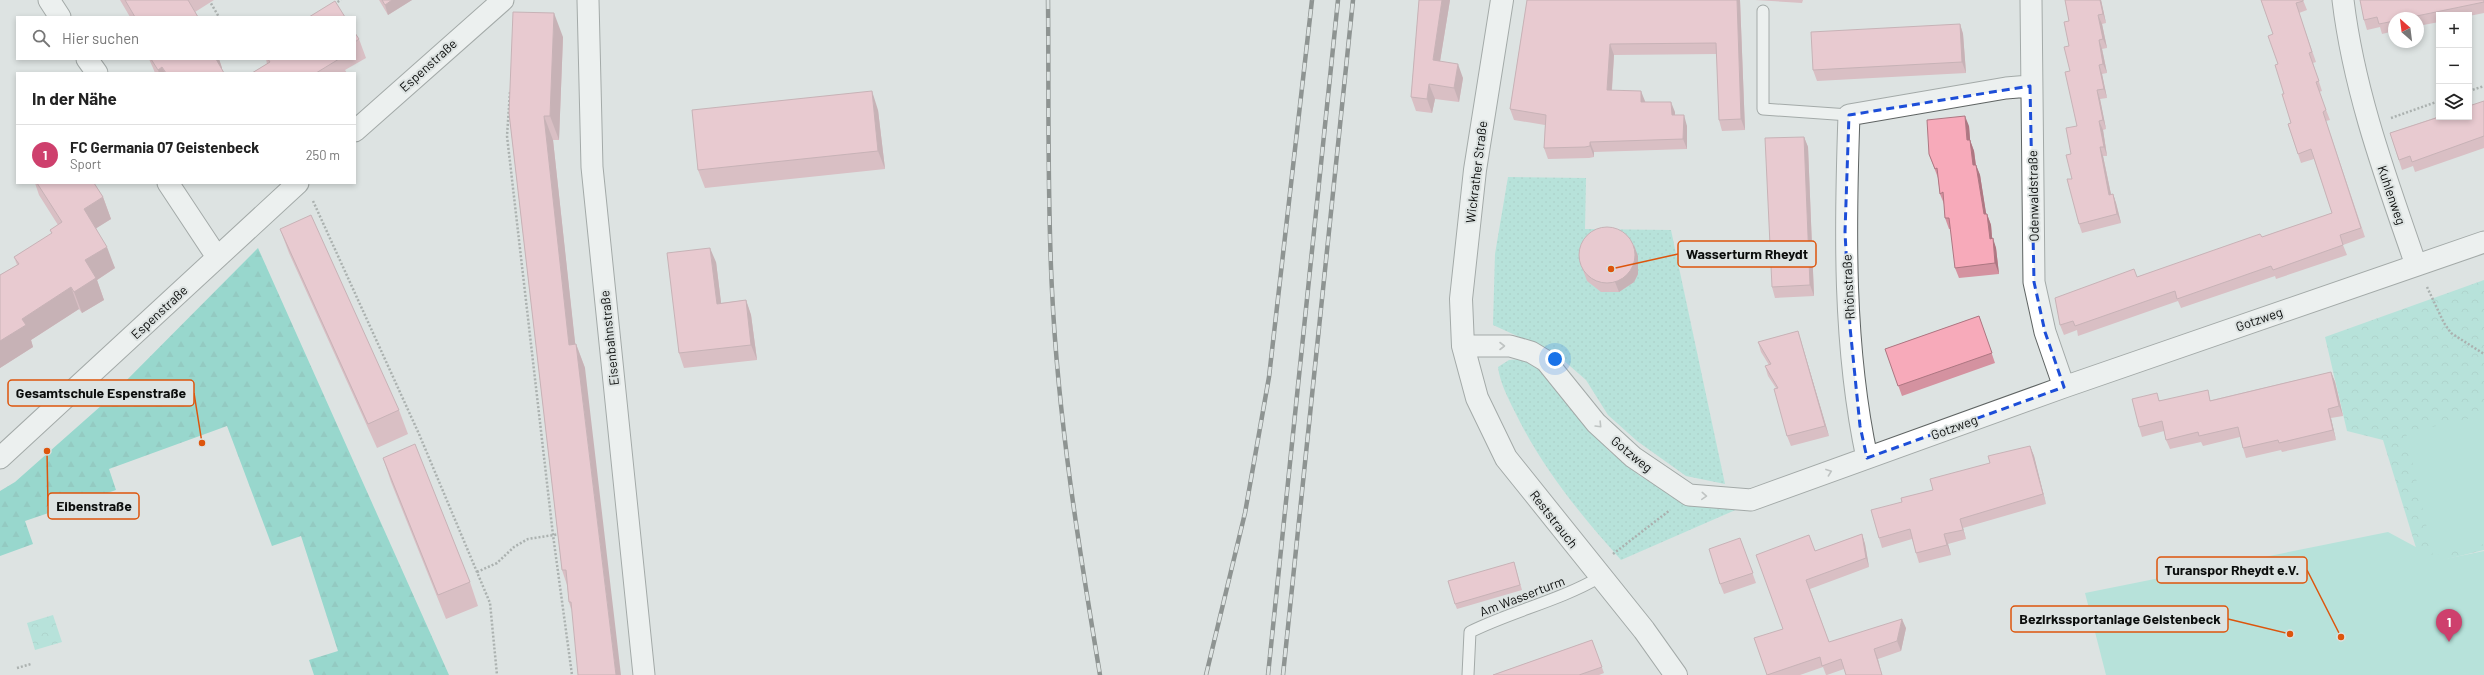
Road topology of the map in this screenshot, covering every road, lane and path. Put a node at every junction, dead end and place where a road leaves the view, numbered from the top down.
1 (49, 0) edge
2 (209, 0) edge
3 (341, 0) edge
4 (503, 0) edge
5 (588, 0) edge
6 (1502, 0) edge
7 (2030, 0) edge
8 (2343, 0) edge
9 (330, 7) edge
10 (1763, 11) dead end
11 (59, 16) edge
12 (218, 16) edge
13 (89, 60) edge
14 (96, 72) edge
15 (2030, 86) junction
16 (2484, 86) edge
17 (2472, 90) edge
18 (510, 91) edge
19 (2436, 102) edge
20 (1849, 115) junction
21 (2368, 125) junction
22 (356, 130) edge
23 (169, 184) edge
24 (297, 184) edge
25 (313, 201) dead end
26 (2484, 242) edge
27 (217, 258) junction
28 (2416, 265) junction
29 (1463, 346) junction
30 (2484, 354) edge
31 (2064, 387) junction
32 (20, 441) junction
33 (0, 449) edge
34 (0, 458) edge
35 (1867, 458) junction
36 (1689, 495) junction
37 (568, 533) edge
38 (553, 535) junction
39 (477, 572) junction
40 (1597, 572) junction
41 (31, 664) dead end
42 (17, 668) dead end
43 (497, 675) edge
44 (572, 675) edge
45 (644, 675) edge
46 (1468, 675) edge
47 (1676, 675) edge

1 - 11 street
2 - 12 path
3 - 9 path
4 - 22 street, Espenstraße
5 - 45 street, Eisenbahnstraße
6 - 29 main road, Wickrather Straße
7 - 15 street, Odenwaldstraße
8 - 21 street, Kuhlenweg
10 - 20 lane
13 - 14 street
15 - 20 street
15 - 31 street, Odenwaldstraße
16 - 17 path
18 - 38 path
19 - 21 path
20 - 35 street, Rhönstraße
21 - 28 street, Kuhlenweg
23 - 27 street
24 - 27 street, Espenstraße
25 - 39 path
26 - 28 street, Gotzweg
27 - 32 street, Espenstraße
28 - 30 path
28 - 31 street, Gotzweg
29 -> 36 street, Gotzweg
29 - 40 main road, Reststrauch
31 - 35 street, Gotzweg
32 - 33 street, Espenstraße
32 - 34 street, Espenstraße
36 -> 35 street, Gotzweg
36 - 40 path
37 - 38 path
38 - 39 path
38 - 44 path
39 - 43 path
40 - 46 lane, Am Wasserturm
40 - 47 main road, Reststrauch
41 - 42 path

